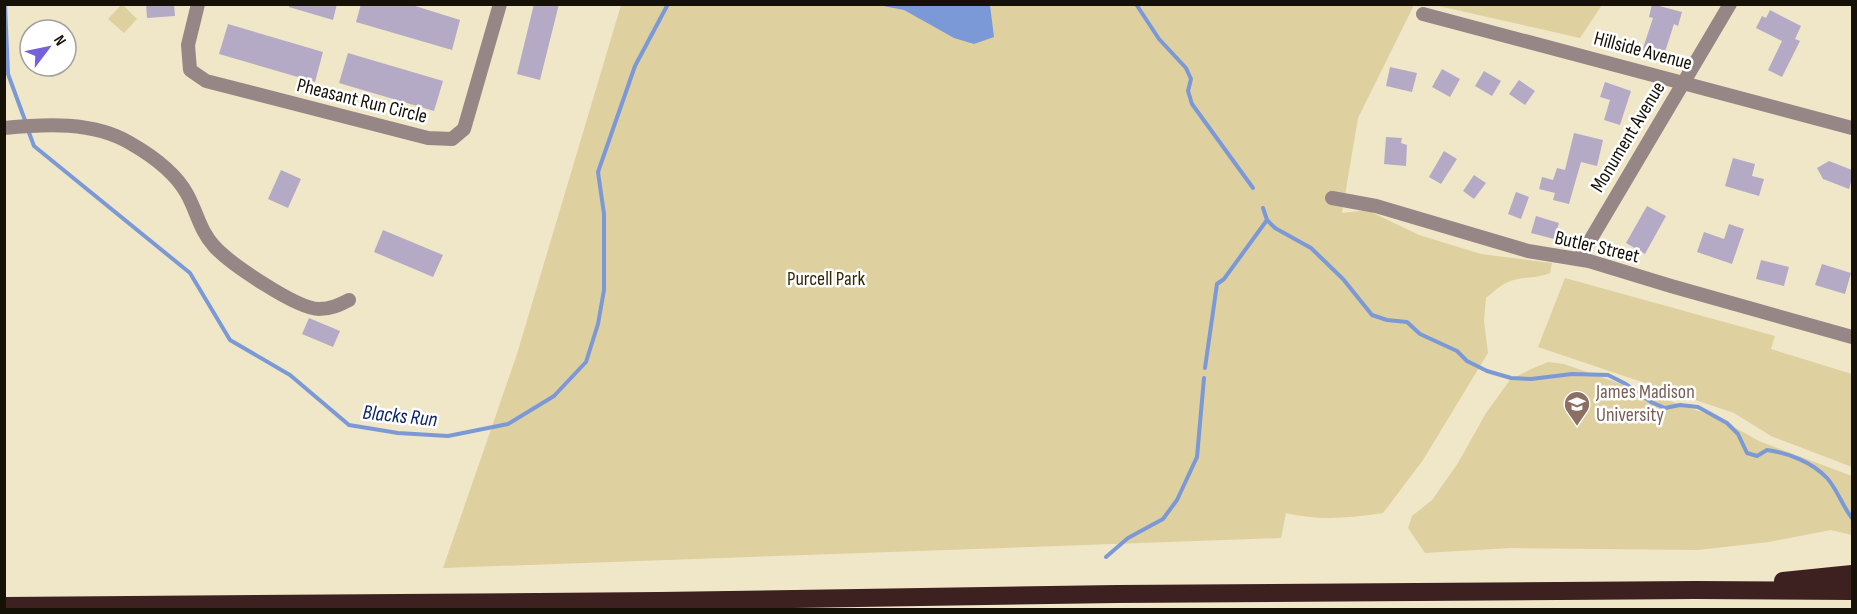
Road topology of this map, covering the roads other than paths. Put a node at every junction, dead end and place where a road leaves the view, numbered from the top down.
1 (198, 4) edge
2 (500, 4) edge
3 (1730, 4) edge
4 (1423, 14) dead end
5 (1684, 82) junction
6 (4, 128) edge
7 (1852, 128) edge
8 (1332, 198) dead end
9 (1579, 259) junction
10 (349, 300) dead end
11 (1852, 337) edge
12 (1852, 574) edge
13 (1695, 590) junction
14 (1852, 591) edge
15 (4, 606) edge
16 (163, 607) edge

1 - 2 street, Pheasant Run Circle
3 - 5 street, Monument Avenue
4 - 5 street, Hillside Avenue
5 - 7 street, Hillside Avenue
5 - 9 street, Monument Avenue
6 - 10 street
8 - 9 street, Butler Street
9 - 11 street, Butler Street
12 - 13 highway
13 - 14 highway
13 - 16 highway
15 - 16 highway

